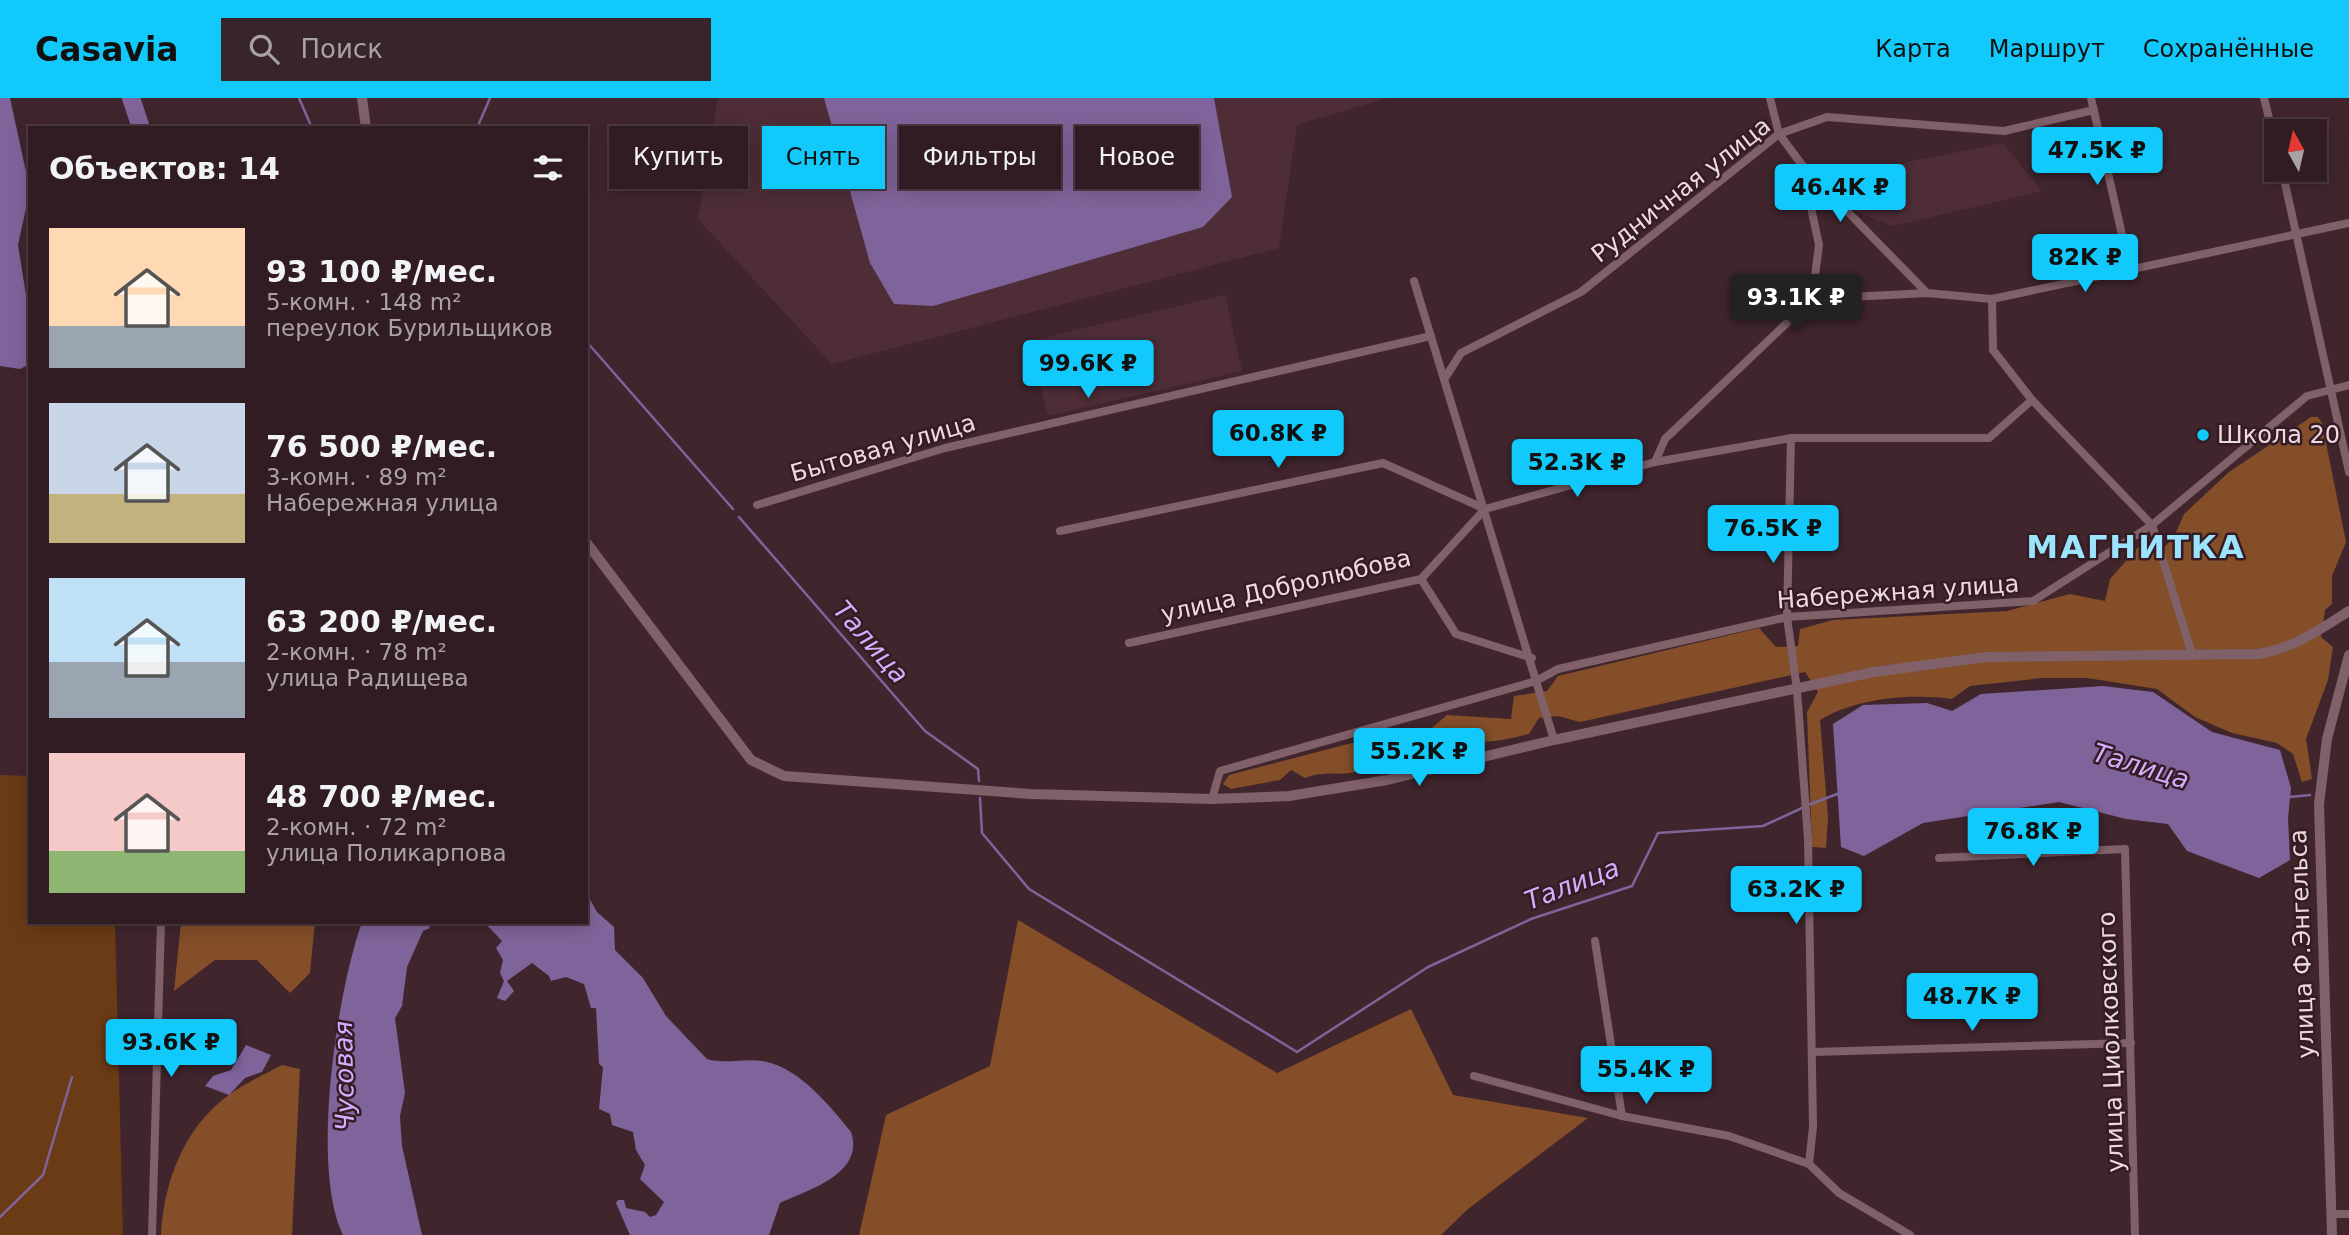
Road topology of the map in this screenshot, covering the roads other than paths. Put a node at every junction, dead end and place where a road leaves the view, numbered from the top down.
1 (362, 98) edge
2 (1770, 98) edge
3 (2091, 98) edge
4 (2264, 98) edge
5 (2094, 110) junction
6 (2269, 119) edge
7 (366, 126) edge
8 (1779, 134) junction
9 (1802, 165) junction
10 (2284, 182) edge
11 (2349, 223) edge
12 (2298, 236) junction
13 (2130, 270) junction
14 (1414, 281) dead end
15 (1927, 293) junction
16 (1812, 299) junction
17 (1992, 299) junction
18 (1431, 336) junction
19 (1445, 378) junction
20 (2349, 385) edge
21 (2329, 390) junction
22 (2032, 400) junction
23 (1791, 438) junction
24 (1655, 462) junction
25 (2349, 472) edge
26 (757, 505) dead end
27 (1485, 509) junction
28 (2152, 525) junction
29 (1060, 531) dead end
30 (588, 545) edge
31 (1421, 579) junction
32 (2349, 611) edge
33 (1787, 617) junction
34 (1129, 643) dead end
35 (2192, 654) junction
36 (2349, 655) edge
37 (1532, 658) junction
38 (1536, 681) junction
39 (1797, 690) junction
40 (1555, 740) junction
41 (1212, 799) junction
42 (1939, 858) dead end
43 (161, 924) edge
44 (1595, 941) dead end
45 (2132, 1044) junction
46 (1812, 1052) junction
47 (1474, 1076) dead end
48 (1622, 1116) junction
49 (1809, 1164) junction
50 (2331, 1214) junction
51 (2349, 1214) edge
52 (152, 1235) edge
53 (1910, 1235) edge
54 (2135, 1235) edge
55 (2332, 1235) edge

1 - 7 street
2 - 8 street
3 - 5 street
4 - 6 street
5 - 8 street, Рудничная улица
5 - 13 street
8 - 9 street
8 - 19 street, Рудничная улица
9 - 15 street
9 - 16 street
10 - 12 street
11 - 12 street
12 - 13 street
12 - 21 street
13 - 17 street
14 - 18 street
15 - 16 street
15 - 17 street
16 - 24 street
17 - 22 street
18 - 19 street
18 - 26 street, Бытовая улица
19 - 27 street
20 - 21 street, Набережная улица
21 - 25 street
21 - 28 street, Набережная улица
22 - 23 street
22 - 28 street
23 - 24 street
23 - 33 street
24 - 27 street
27 - 29 street
27 - 31 street, улица Добролюбова
27 - 37 street
28 - 33 street, Набережная улица
28 - 35 street
30 - 41 street
31 - 34 street, улица Добролюбова
31 - 37 street
32 - 35 street
33 - 38 street, Набережная улица
33 - 39 street
35 - 39 street
36 - 50 street, улица Ф.Энгельса
37 - 38 street
38 - 40 street
38 - 41 street, Набережная улица
39 - 40 street
39 - 46 street
40 - 41 street
42 - 45 street, улица Циолковского
43 - 52 street
44 - 48 street
45 - 46 street
45 - 54 street, улица Циолковского
46 - 49 street
47 - 48 street
48 - 49 street
49 - 53 street
50 - 51 street
50 - 55 street, улица Ф.Энгельса

